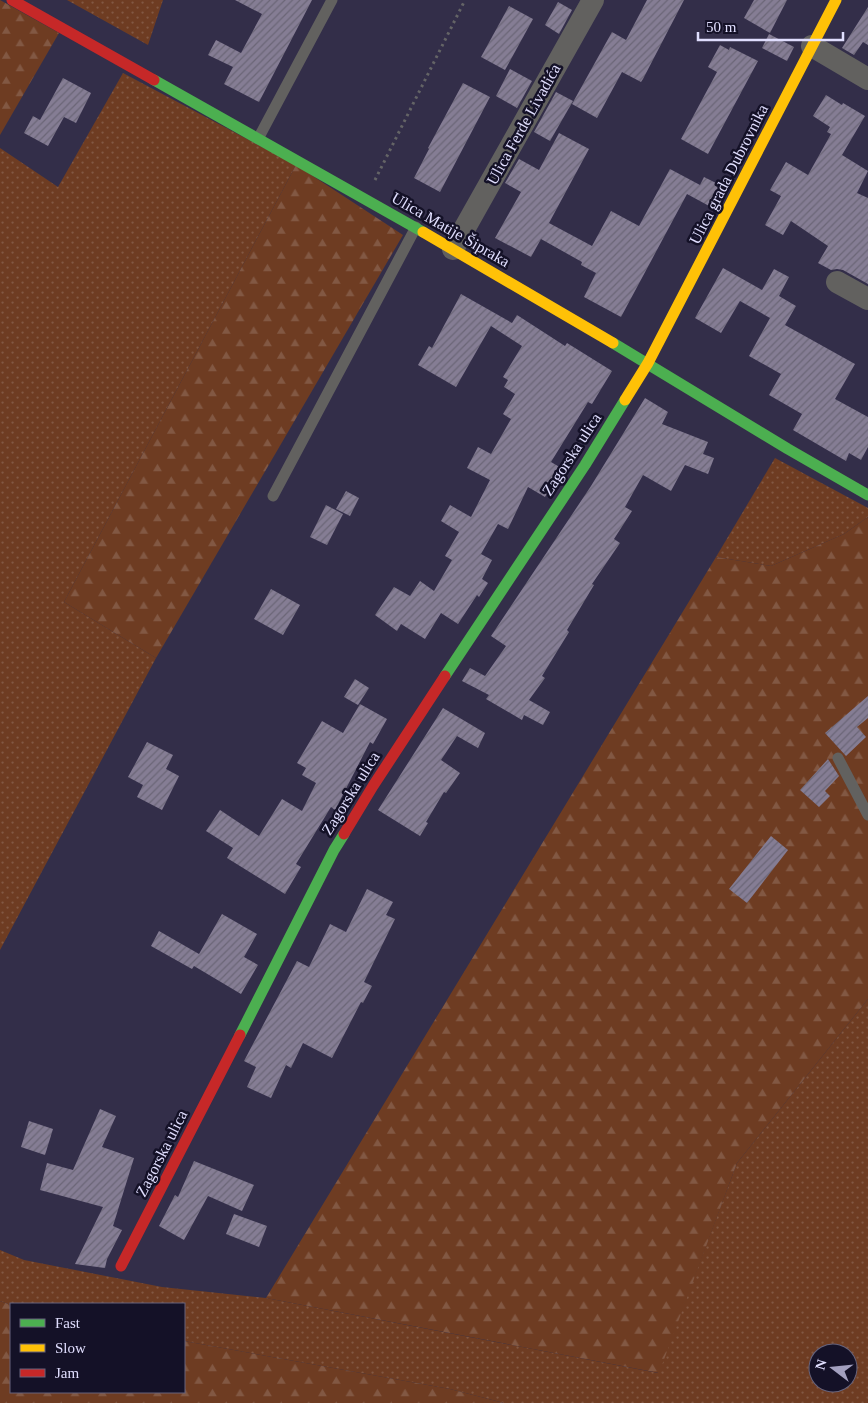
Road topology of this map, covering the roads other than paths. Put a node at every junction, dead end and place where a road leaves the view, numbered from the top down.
1 (12, 0) edge
2 (332, 0) edge
3 (593, 0) edge
4 (836, 0) edge
5 (812, 46) junction
6 (868, 78) edge
7 (258, 138) junction
8 (416, 227) junction
9 (453, 249) junction
10 (837, 282) dead end
11 (868, 299) edge
12 (648, 363) junction
13 (868, 495) edge
14 (273, 496) dead end
15 (838, 758) dead end
16 (868, 815) edge
17 (121, 1266) dead end

1 - 7 street, Ulica Matije Šipraka
2 - 7 lane
3 - 9 street, Ulica Ferde Livadića
4 - 5 street, Ulica grada Dubrovnika
5 - 6 street
5 - 12 street, Ulica grada Dubrovnika
7 - 8 street, Ulica Matije Šipraka
8 - 9 street, Ulica Matije Šipraka
8 - 14 lane
9 - 12 street, Ulica Matije Šipraka
10 - 11 street
12 - 13 street, Ulica Matije Šipraka
12 - 17 street, Zagorska ulica
15 - 16 lane

